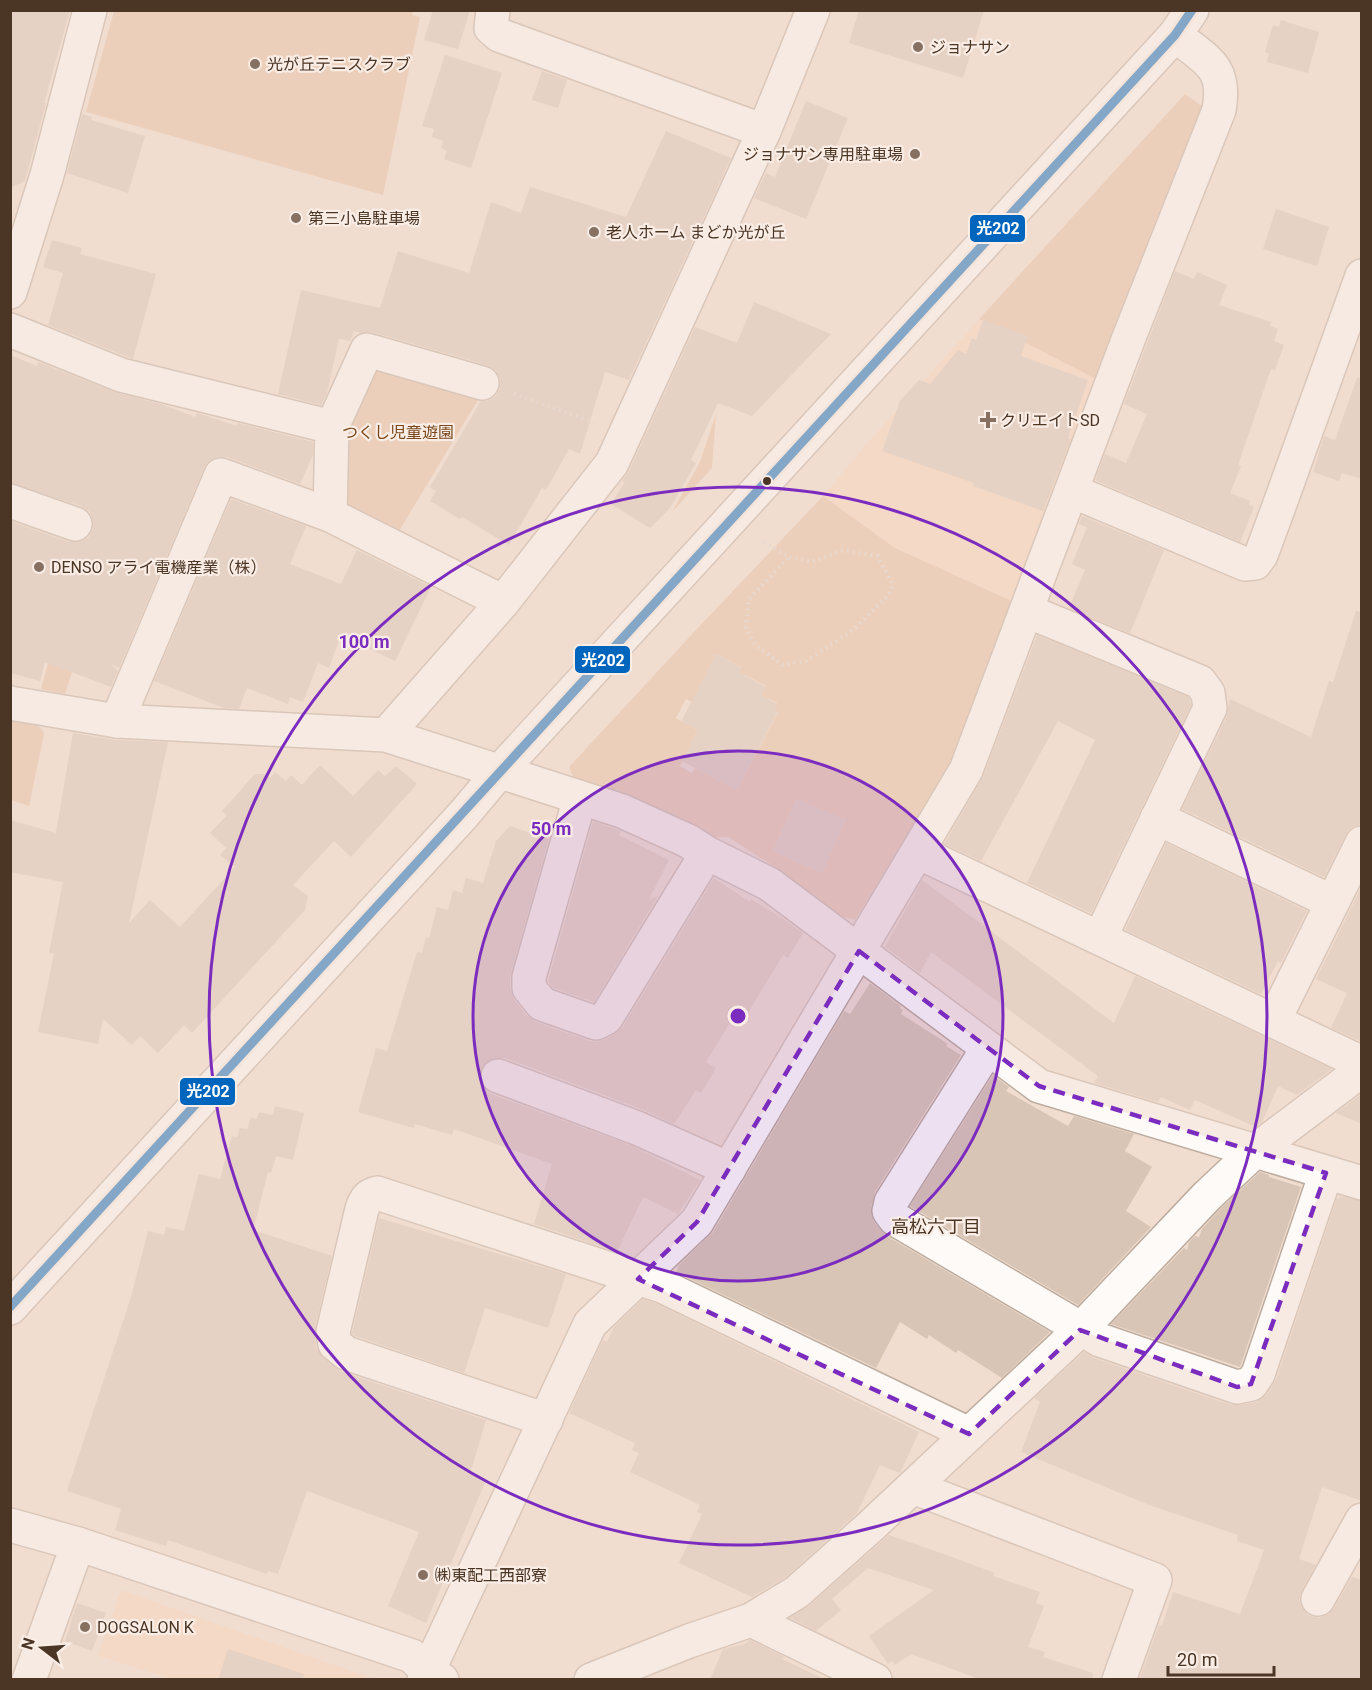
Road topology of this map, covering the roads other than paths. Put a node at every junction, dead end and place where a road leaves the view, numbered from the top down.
1 (90, 10) edge
2 (493, 10) edge
3 (813, 10) edge
4 (1184, 23) edge
5 (764, 131) junction
6 (10, 207) edge
7 (28, 236) junction
8 (1362, 276) edge
9 (10, 292) edge
10 (10, 330) edge
11 (482, 383) road end
12 (332, 428) junction
13 (1072, 492) junction
14 (10, 501) edge
15 (330, 515) junction
16 (75, 524) dead end
17 (503, 602) junction
18 (1027, 611) junction
19 (10, 703) edge
20 (117, 721) junction
21 (386, 735) junction
22 (500, 771) junction
23 (580, 798) junction
24 (1157, 818) junction
25 (1362, 843) edge
26 (918, 852) junction
27 (706, 853) junction
28 (1332, 902) junction
29 (1100, 938) junction
30 (859, 951) junction
31 (1274, 1020) junction
32 (988, 1048) junction
33 (1362, 1063) edge
34 (1362, 1070) edge
35 (498, 1076) dead end
36 (1256, 1150) junction
37 (729, 1169) junction
38 (1326, 1173) junction
39 (1362, 1183) edge
40 (638, 1279) junction
41 (10, 1308) edge
42 (1080, 1330) junction
43 (546, 1420) junction
44 (969, 1434) junction
45 (914, 1487) junction
46 (1362, 1520) edge
47 (10, 1525) edge
48 (78, 1544) junction
49 (1318, 1599) dead end
50 (751, 1620) junction
51 (431, 1677) edge
52 (29, 1680) edge
53 (591, 1680) edge
54 (875, 1680) edge
55 (1119, 1680) edge

1 - 7 street
2 - 5 street
3 - 5 street
4 - 13 street
4 - 22 street
5 - 17 street
6 - 7 street
7 - 9 street
8 - 13 street
10 - 12 street
11 - 12 street
12 - 15 street
13 - 18 street
14 - 16 street
15 - 17 street
15 - 20 street
17 - 21 street
18 - 24 street
18 - 26 street
19 - 20 street
20 - 21 street
21 - 22 street
22 - 23 street
22 - 41 street
23 - 27 street
23 - 27 street
24 - 28 street
24 - 29 street
25 - 28 street
26 - 29 street
26 - 30 street
27 - 30 street
28 - 31 street
29 - 31 street
30 - 32 street
30 - 37 street
31 - 33 street
32 - 36 street
32 - 42 street
34 - 36 street
35 - 37 street
36 - 38 street
36 - 42 street
37 - 40 street
38 - 39 street
38 - 42 street
40 - 43 street
40 - 43 street
40 - 44 street
42 - 44 street
43 - 51 street
44 - 45 street
45 - 50 street
45 - 55 street
46 - 49 street
47 - 48 street
48 - 51 street
48 - 52 street
50 - 53 street
50 - 54 street

